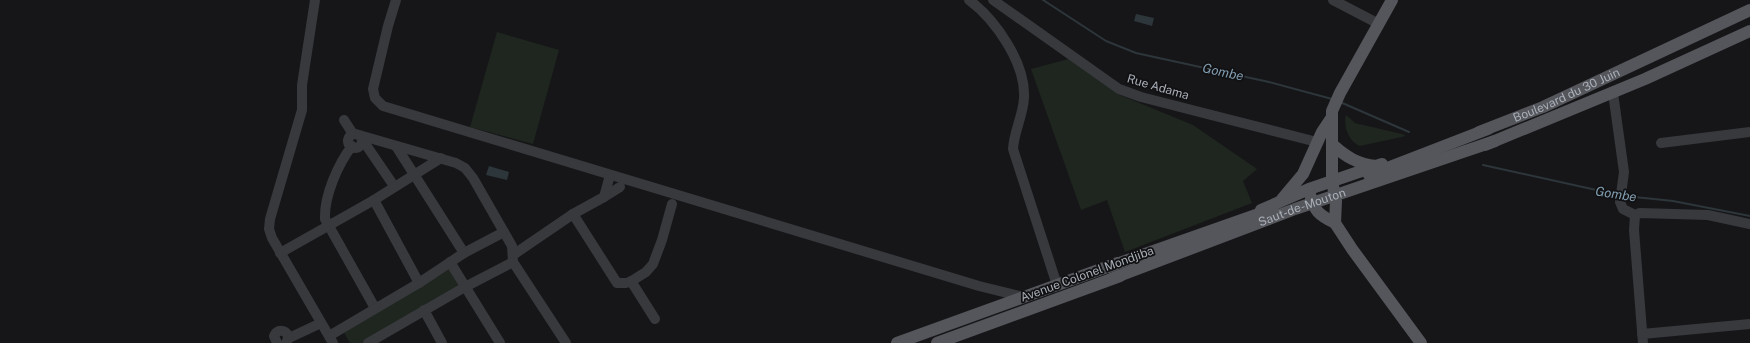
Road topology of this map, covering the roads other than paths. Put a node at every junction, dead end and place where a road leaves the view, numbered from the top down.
1 (315, 0) edge
2 (396, 0) edge
3 (969, 0) edge
4 (993, 0) edge
5 (1333, 0) edge
6 (1392, 0) edge
7 (1750, 10) edge
8 (1379, 24) junction
9 (1750, 31) edge
10 (1613, 93) junction
11 (1332, 114) junction
12 (344, 120) dead end
13 (1488, 129) junction
14 (1750, 132) edge
15 (358, 136) junction
16 (1495, 141) junction
17 (1316, 142) junction
18 (1661, 143) dead end
19 (1333, 145) junction
20 (396, 146) junction
21 (441, 158) junction
22 (1377, 166) junction
23 (1303, 174) junction
24 (414, 175) junction
25 (610, 175) junction
26 (1350, 175) junction
27 (1332, 181) junction
28 (394, 186) junction
29 (620, 187) dead end
30 (1308, 189) junction
31 (1356, 194) junction
32 (604, 197) junction
33 (1290, 198) junction
34 (374, 200) junction
35 (1336, 201) junction
36 (672, 204) dead end
37 (1277, 204) junction
38 (1314, 208) junction
39 (573, 214) junction
40 (1296, 214) junction
41 (1635, 215) junction
42 (1335, 223) junction
43 (1750, 224) edge
44 (328, 226) junction
45 (504, 232) junction
46 (280, 253) junction
47 (464, 253) junction
48 (513, 258) junction
49 (450, 262) junction
50 (1108, 267) junction
51 (1112, 279) junction
52 (631, 281) junction
53 (419, 283) junction
54 (1056, 285) junction
55 (465, 286) junction
56 (1024, 297) junction
57 (375, 308) junction
58 (1028, 309) junction
59 (424, 310) junction
60 (655, 320) dead end
61 (321, 323) junction
62 (1750, 324) edge
63 (331, 339) edge
64 (1642, 339) edge
65 (288, 340) edge
66 (276, 343) edge
67 (368, 343) edge
68 (442, 343) edge
69 (500, 343) edge
70 (566, 343) edge
71 (897, 343) edge
72 (937, 343) edge
73 (1421, 343) edge

1 - 46 street
2 - 25 street
3 - 54 street
4 - 17 street, Rue Adama
5 - 8 street
6 - 8 main road
7 - 13 main road, Boulevard du 30 Juin
8 - 11 main road
9 - 10 main road, Boulevard du 30 Juin
10 - 16 main road, Boulevard du 30 Juin
10 - 41 street
11 - 17 main road
11 - 19 main road
12 - 15 street
13 - 22 main road, Boulevard du 30 Juin
13 - 50 main road, Saut-de-Mouton, bridge
14 - 18 street
15 - 20 street
15 - 28 street
15 - 44 street
16 - 31 main road, Boulevard du 30 Juin
16 - 51 main road, Saut-de-Mouton, bridge
17 - 23 main road
19 - 22 main road
19 - 27 main road
20 - 21 street
20 - 24 street
21 - 24 street
21 - 45 street
22 - 26 main road, Boulevard du 30 Juin
23 - 30 main road
23 - 37 main road
24 - 28 street
24 - 47 street
25 - 32 street
25 - 56 street
26 - 27 main road, Boulevard du 30 Juin
26 - 31 main road
27 - 30 main road, Avenue Colonel Mondjiba
27 - 35 main road
28 - 34 street
29 - 32 street
30 - 33 main road, Avenue Colonel Mondjiba
30 - 38 main road
31 - 35 main road, Boulevard du 30 Juin
32 - 39 street
33 - 37 main road, Avenue Colonel Mondjiba
33 - 40 main road
34 - 44 street
34 - 53 street
35 - 38 main road, Boulevard du 30 Juin
35 - 42 main road
36 - 52 street
37 - 50 main road, Avenue Colonel Mondjiba
38 - 40 main road, Avenue Colonel Mondjiba
38 - 42 main road
39 - 48 street
39 - 52 street
40 - 51 main road, Avenue Colonel Mondjiba
41 - 43 street
41 - 64 street
42 - 73 main road
44 - 46 street
44 - 57 street
45 - 47 street
45 - 48 street
46 - 61 street
47 - 49 street
48 - 55 street
48 - 70 street
49 - 53 street
49 - 55 street
50 - 54 main road, Avenue Colonel Mondjiba
51 - 58 main road, Avenue Colonel Mondjiba
52 - 60 street
53 - 57 street
54 - 56 main road, Avenue Colonel Mondjiba
55 - 59 street
55 - 69 street
56 - 58 main road
56 - 71 main road, Avenue Colonel Mondjiba
57 - 63 street
58 - 72 main road, Avenue Colonel Mondjiba
59 - 67 street
59 - 68 street
61 - 63 street
61 - 65 street
62 - 64 street
65 - 66 street

